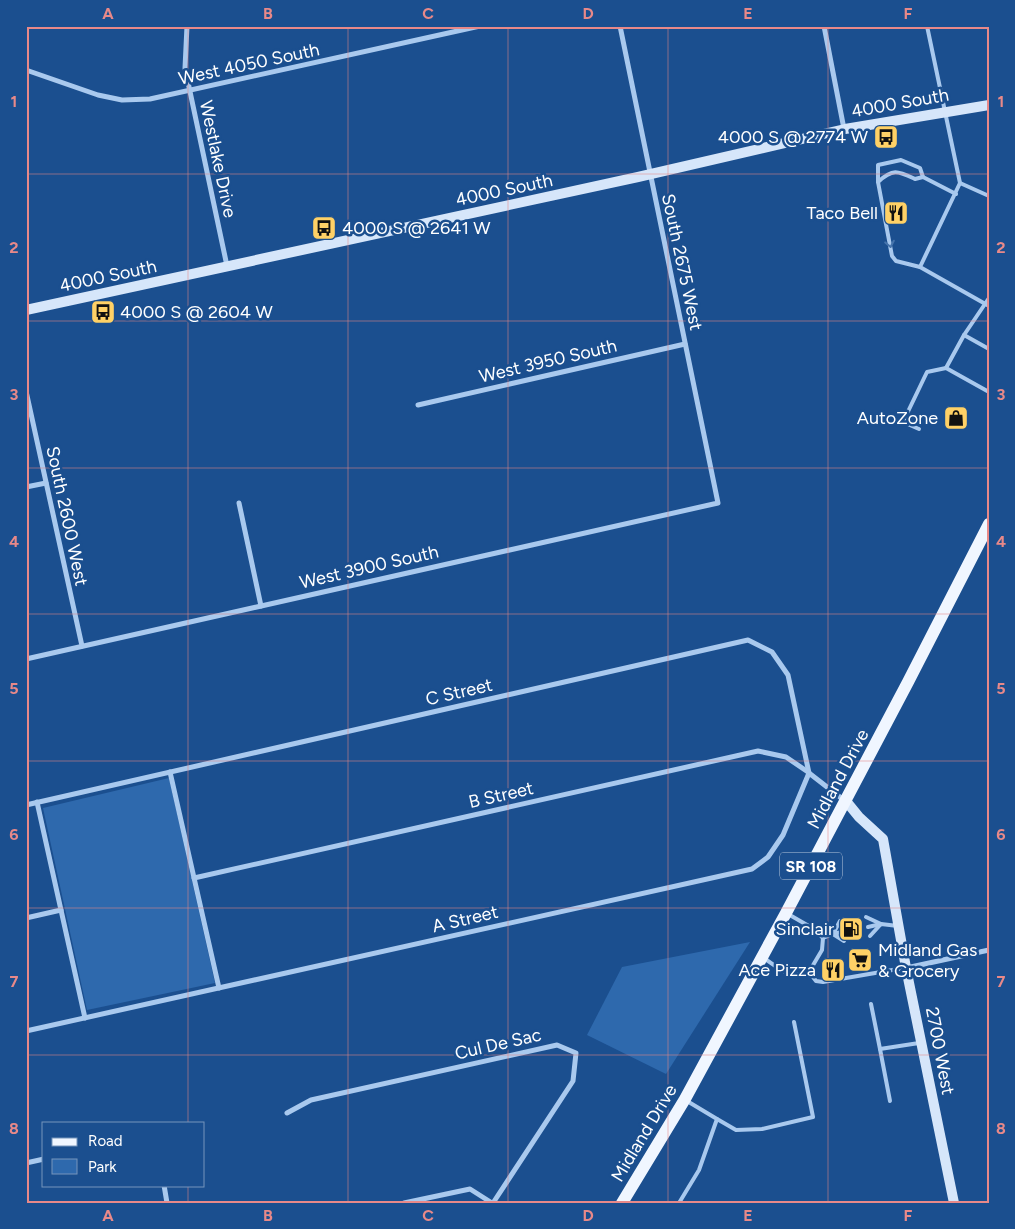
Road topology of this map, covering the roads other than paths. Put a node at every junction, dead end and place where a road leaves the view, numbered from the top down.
1 (187, 26) edge
2 (480, 26) edge
3 (620, 26) edge
4 (824, 26) edge
5 (927, 26) edge
6 (26, 70) edge
7 (190, 92) junction
8 (989, 105) edge
9 (945, 112) junction
10 (844, 130) junction
11 (650, 174) junction
12 (923, 177) junction
13 (878, 182) junction
14 (960, 183) junction
15 (956, 194) junction
16 (989, 196) edge
17 (227, 267) junction
18 (920, 267) junction
19 (989, 298) edge
20 (987, 305) edge
21 (26, 310) edge
22 (964, 335) junction
23 (685, 344) junction
24 (989, 349) edge
25 (946, 368) junction
26 (26, 391) edge
27 (989, 392) edge
28 (418, 405) dead end
29 (919, 429) dead end
30 (46, 482) junction
31 (26, 487) edge
32 (239, 503) dead end
33 (718, 503) joint
34 (989, 524) edge
35 (260, 606) junction
36 (82, 646) junction
37 (26, 659) edge
38 (170, 772) junction
39 (809, 772) junction
40 (846, 801) junction
41 (37, 802) junction
42 (26, 804) edge
43 (194, 878) junction
44 (61, 910) junction
45 (786, 913) junction
46 (866, 917) dead end
47 (26, 918) edge
48 (840, 922) dead end
49 (881, 924) junction
50 (899, 926) junction
51 (868, 927) dead end
52 (842, 932) dead end
53 (833, 934) junction
54 (870, 936) dead end
55 (823, 938) junction
56 (844, 941) dead end
57 (989, 950) edge
58 (762, 958) junction
59 (906, 968) junction
60 (809, 972) junction
61 (219, 988) junction
62 (871, 1004) dead end
63 (85, 1018) junction
64 (794, 1022) dead end
65 (26, 1031) edge
66 (922, 1042) junction
67 (880, 1048) junction
68 (685, 1099) junction
69 (890, 1101) dead end
70 (288, 1113) dead end
71 (717, 1119) junction
72 (42, 1159) edge
73 (26, 1163) edge
74 (164, 1186) edge
75 (167, 1203) edge
76 (404, 1203) edge
77 (493, 1203) edge
78 (622, 1203) edge
79 (679, 1203) edge
80 (954, 1203) edge

1 - 7 street, Westlake Drive
2 - 7 street, West 4050 South
3 - 11 street, South 2675 West
4 - 10 street
5 - 9 lane
6 - 7 street, West 4050 South
7 - 17 street, Westlake Drive
8 - 9 street, 4000 South
9 - 10 street, 4000 South
9 - 14 lane
10 - 11 street, 4000 South
11 - 17 street, 4000 South
11 - 23 street, South 2675 West
12 - 13 lane
12 - 13 lane
12 - 15 lane
13 -> 18 lane
14 - 15 lane
14 - 16 lane
15 - 18 lane
17 - 21 street, 4000 South
18 - 20 lane
19 - 20 lane
20 - 22 lane
22 - 24 lane
22 - 25 lane
23 - 28 street, West 3950 South
23 - 33 street, South 2675 West
25 - 27 lane
25 - 29 lane
26 - 30 street, South 2600 West
30 - 31 street
30 - 36 street, South 2600 West
32 - 35 street
33 - 35 street, West 3900 South
34 - 40 main road, Midland Drive / SR 108
35 - 36 street, West 3900 South
36 - 37 street, West 3900 South
38 - 39 street, C Street
38 - 41 street, C Street
38 - 43 street
39 - 40 street
39 - 43 street, B Street
39 - 61 street, A Street
40 - 45 main road, Midland Drive / SR 108
40 - 50 street, 2700 West
41 - 42 street, C Street
41 - 44 street
43 - 61 street
44 - 47 street
44 - 63 street
45 - 55 lane
45 - 58 main road, Midland Drive / SR 108
46 - 49 lane
48 - 53 lane
49 - 50 lane
49 - 51 lane
49 - 54 lane
50 - 59 street, 2700 West
52 - 53 lane
53 - 55 lane
53 - 56 lane
55 - 60 lane
57 - 59 street
58 - 60 lane
58 - 68 main road, Midland Drive / SR 108
59 - 60 lane
59 - 66 street, 2700 West
61 - 63 street, A Street
62 - 67 lane
63 - 65 street, A Street
64 - 71 lane
66 - 67 lane
66 - 80 street, 2700 West
67 - 69 lane
68 - 71 lane
68 - 78 main road, Midland Drive / SR 108
70 - 77 street, Cul De Sac
71 - 79 lane
72 - 73 street
74 - 75 street
76 - 77 street

